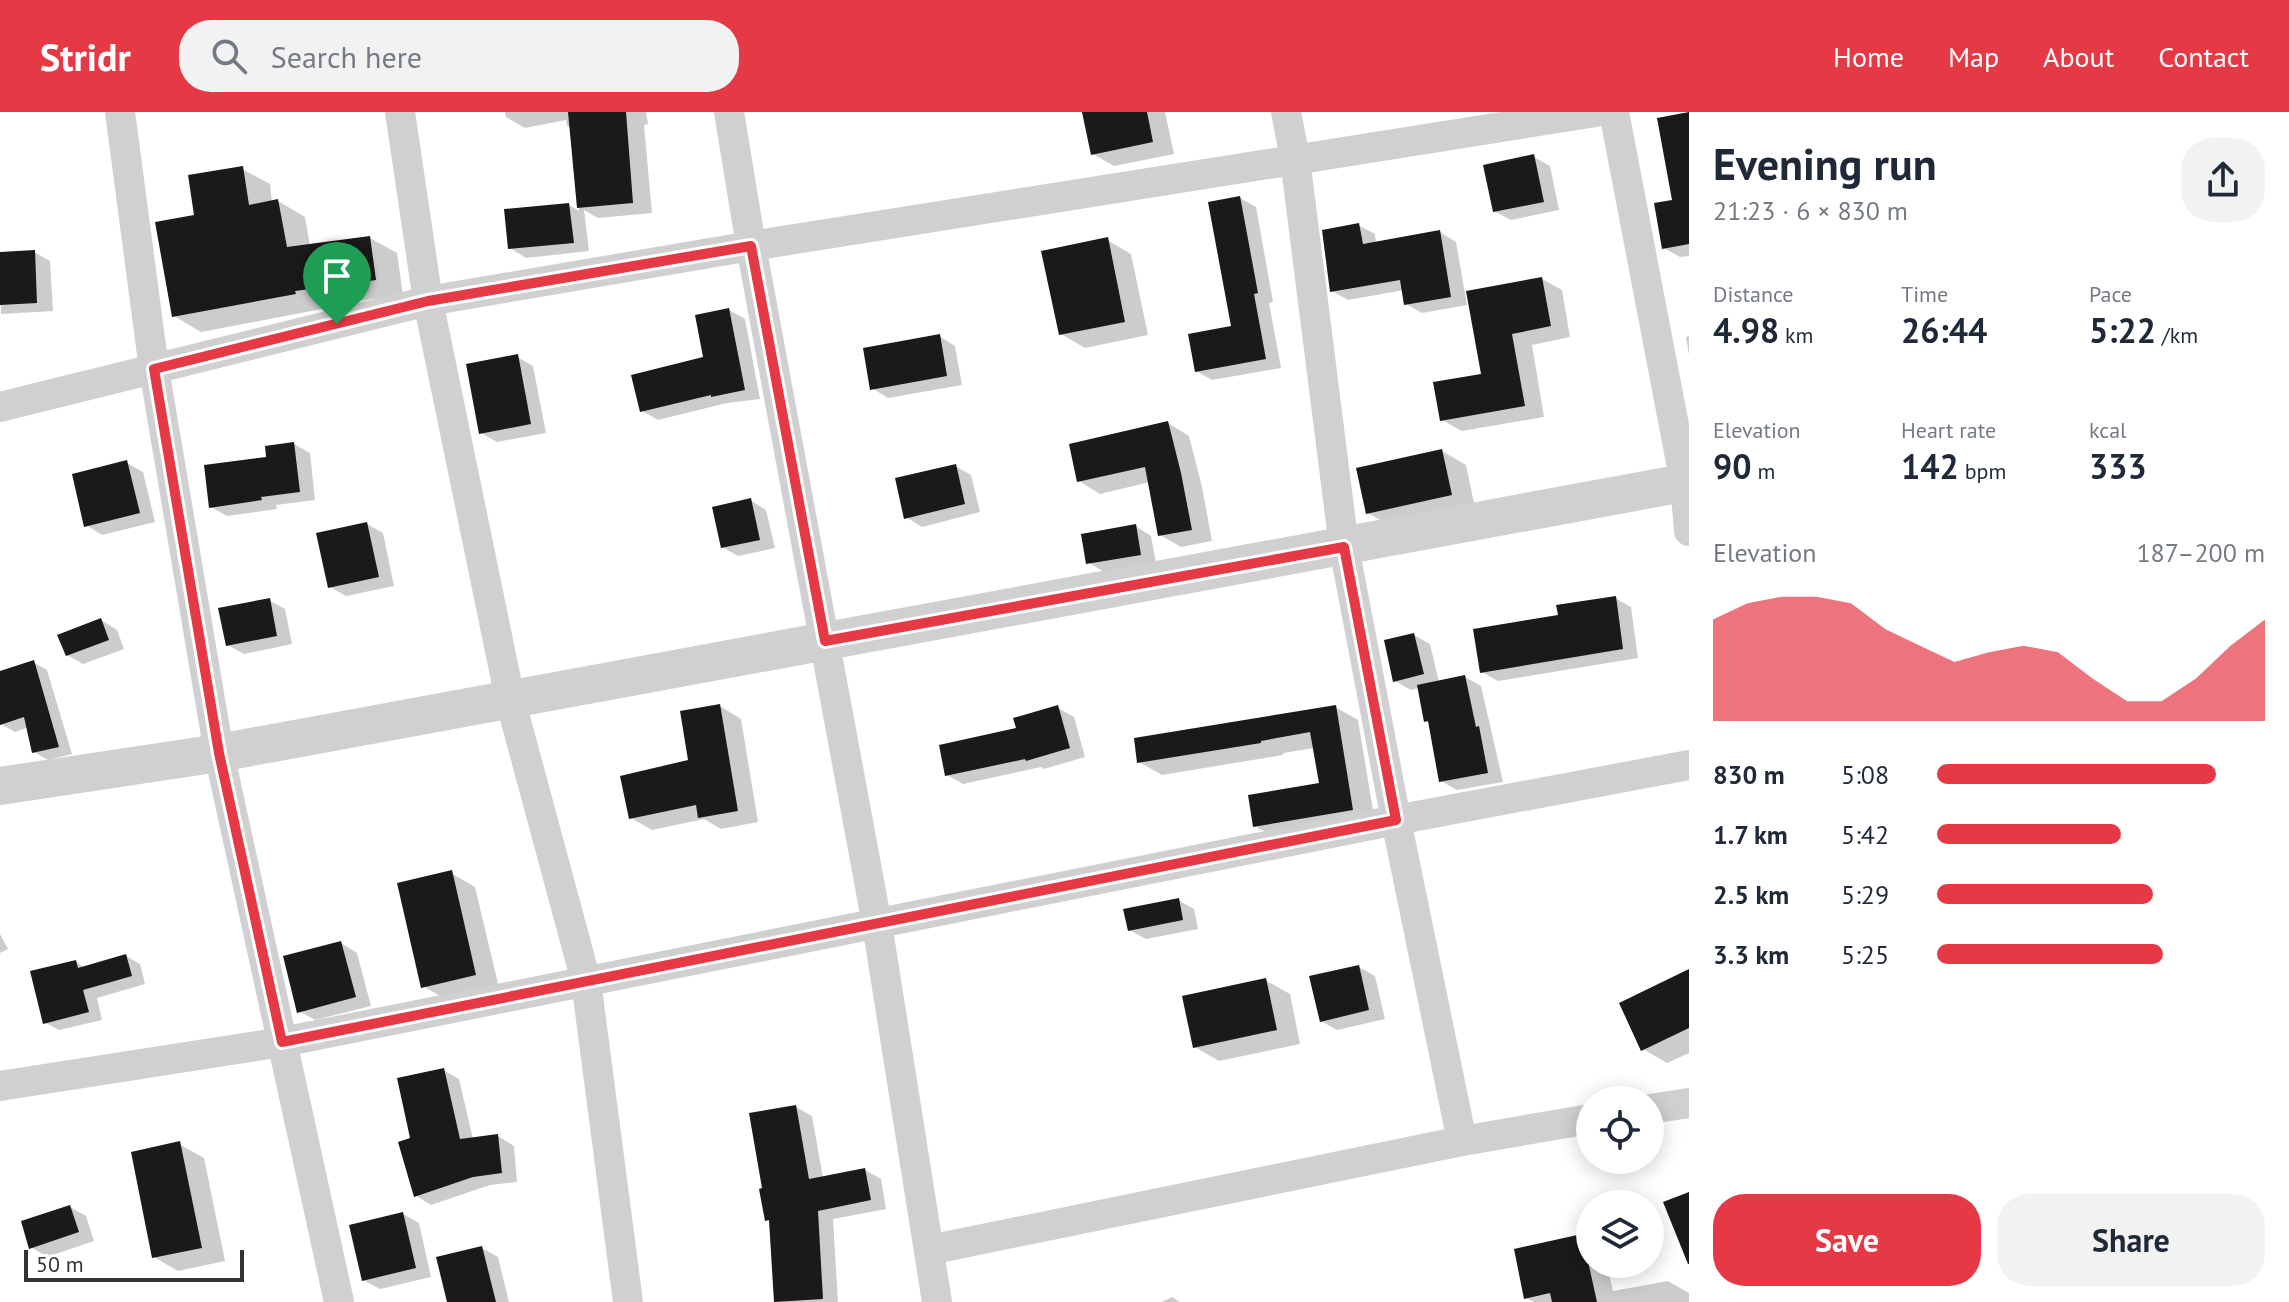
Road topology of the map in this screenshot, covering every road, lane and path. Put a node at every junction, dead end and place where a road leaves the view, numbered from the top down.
1 (120, 112) edge
2 (400, 112) edge
3 (729, 112) edge
4 (1286, 112) edge
5 (1596, 112) edge
6 (1614, 112) edge
7 (1295, 159) junction
8 (751, 246) junction
9 (428, 301) junction
10 (154, 369) junction
11 (0, 407) edge
12 (1687, 483) edge
13 (1689, 531) edge
14 (1344, 547) junction
15 (825, 641) junction
16 (510, 699) junction
17 (219, 753) junction
18 (1689, 765) edge
19 (0, 786) edge
20 (1396, 820) junction
21 (877, 924) junction
22 (586, 981) junction
23 (282, 1042) junction
24 (0, 1086) edge
25 (1689, 1103) edge
26 (1664, 1107) edge
27 (1576, 1121) edge
28 (1462, 1141) junction
29 (929, 1250) junction
30 (339, 1302) edge
31 (628, 1302) edge
32 (937, 1302) edge

1 - 10 street
2 - 9 street
3 - 8 street
4 - 7 street
5 - 7 street
6 - 12 street
7 - 8 street
7 - 14 street
8 - 9 street
8 - 15 street
9 - 10 street
9 - 16 street
10 - 11 street
10 - 17 street
12 - 13 street
12 - 14 street
14 - 15 street
14 - 20 street
15 - 16 street
15 - 21 street
16 - 17 street
16 - 22 street
17 - 19 street
17 - 23 street
18 - 20 street
20 - 21 street
20 - 28 street
21 - 22 street
21 - 29 street
22 - 23 street
22 - 31 street
23 - 24 street
23 - 30 street
25 - 26 street
27 - 28 street
28 - 29 street
29 - 32 street

